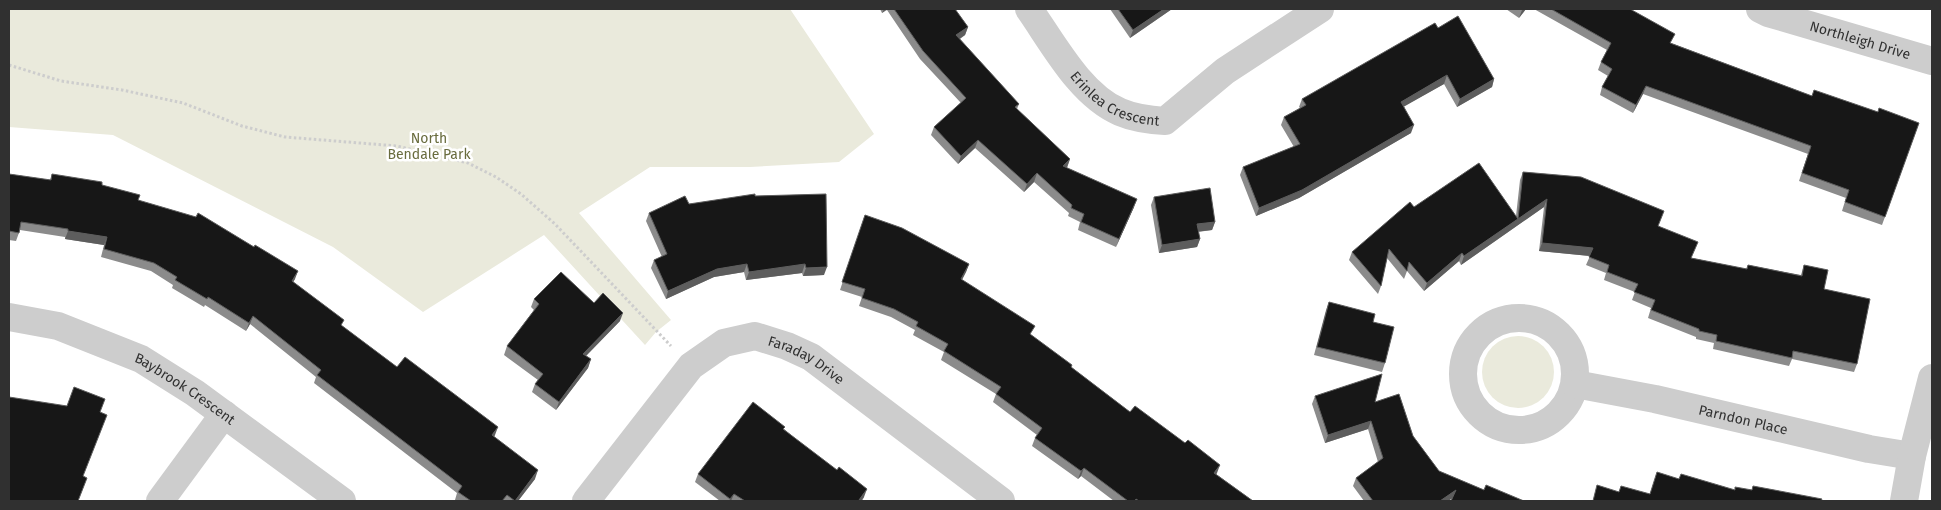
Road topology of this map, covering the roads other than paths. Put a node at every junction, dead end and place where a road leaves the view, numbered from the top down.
1 (1029, 9) edge
2 (1320, 9) edge
3 (1760, 9) edge
4 (1932, 61) edge
5 (9, 317) edge
6 (1932, 378) edge
7 (1575, 384) junction
8 (224, 414) junction
9 (1912, 456) junction
10 (160, 501) edge
11 (342, 501) edge
12 (586, 501) edge
13 (1001, 501) edge
14 (1904, 501) edge

1 - 2 street, Erinlea Crescent
3 - 4 street, Northleigh Drive
5 - 8 street, Baybrook Crescent
6 - 9 street
7 - 7 street
7 - 9 street, Parndon Place
8 - 10 street
8 - 11 street, Baybrook Crescent
9 - 14 street
12 - 13 street, Faraday Drive

